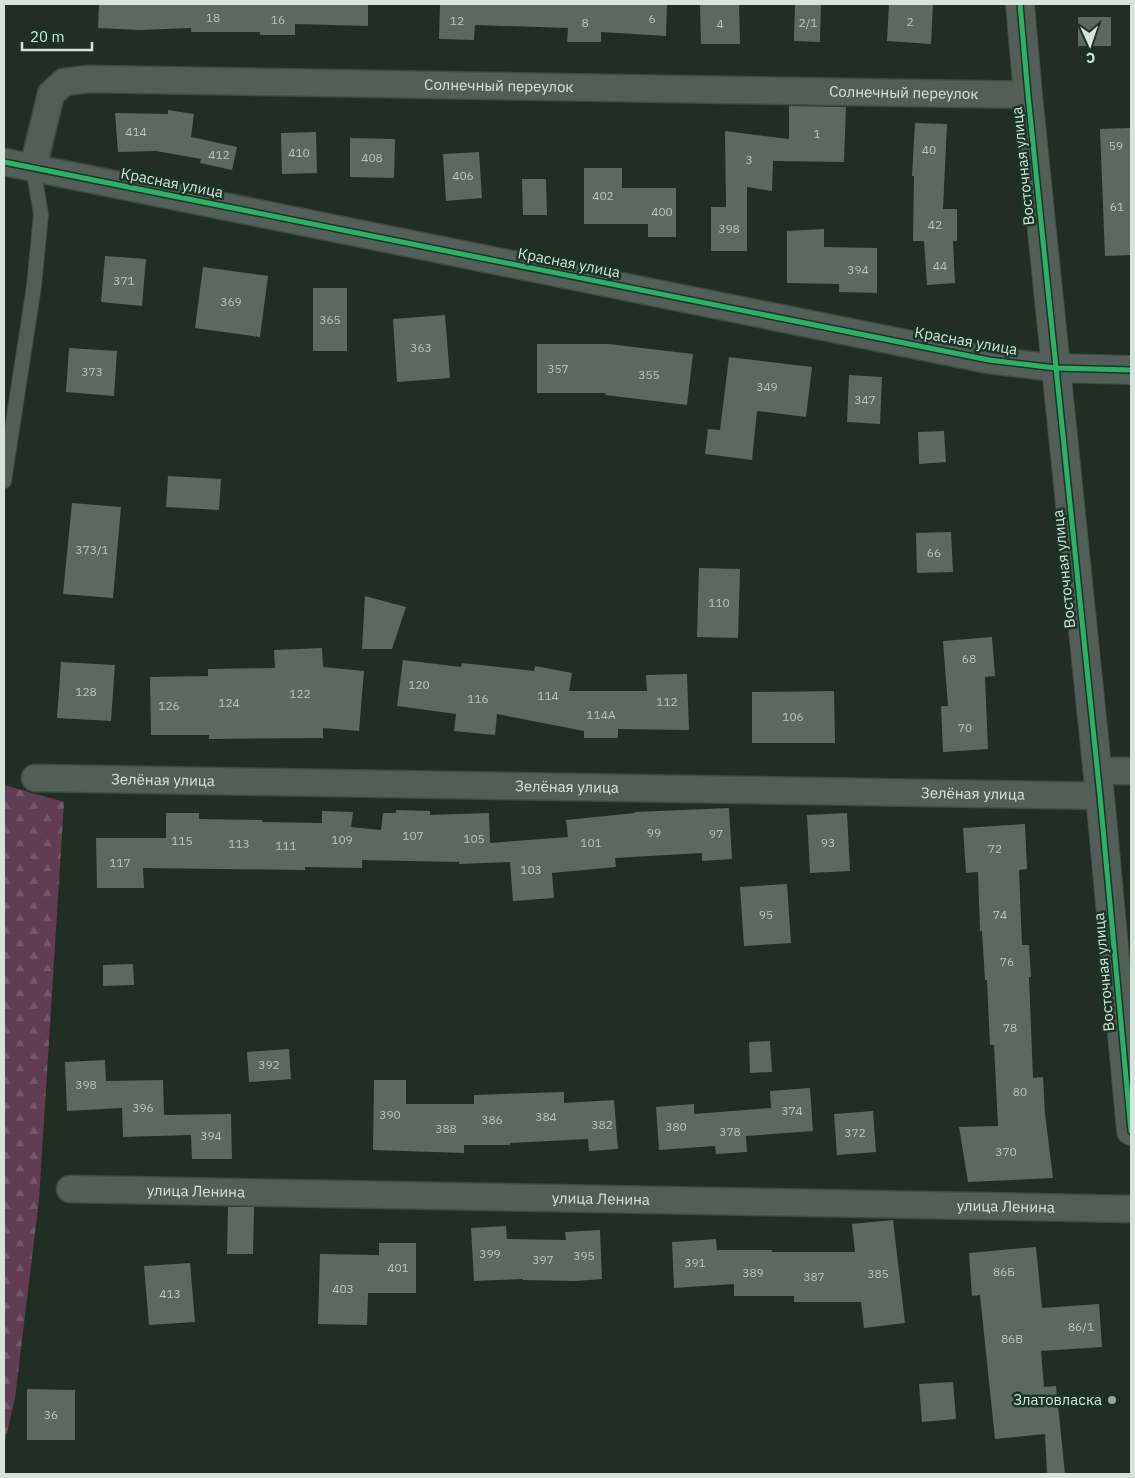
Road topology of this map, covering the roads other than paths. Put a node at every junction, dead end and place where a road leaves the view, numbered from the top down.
1 (1020, 4) edge
2 (1028, 95) junction
3 (4, 162) edge
4 (33, 168) junction
5 (1056, 368) junction
6 (1131, 370) edge
7 (4, 482) edge
8 (1131, 771) edge
9 (35, 778) dead end
10 (1098, 784) junction
11 (1131, 1131) edge
12 (70, 1189) dead end
13 (1131, 1209) edge

1 - 2 street, Восточная улица
2 - 4 street, Солнечный переулок
2 - 5 street, Восточная улица
3 - 4 street, Красная улица
4 - 5 street, Красная улица
4 - 7 lane
5 - 6 street, Красная улица
5 - 10 street, Восточная улица
8 - 10 street, Зелёная улица
9 - 10 street, Зелёная улица
10 - 11 street, Восточная улица
12 - 13 street, улица Ленина

